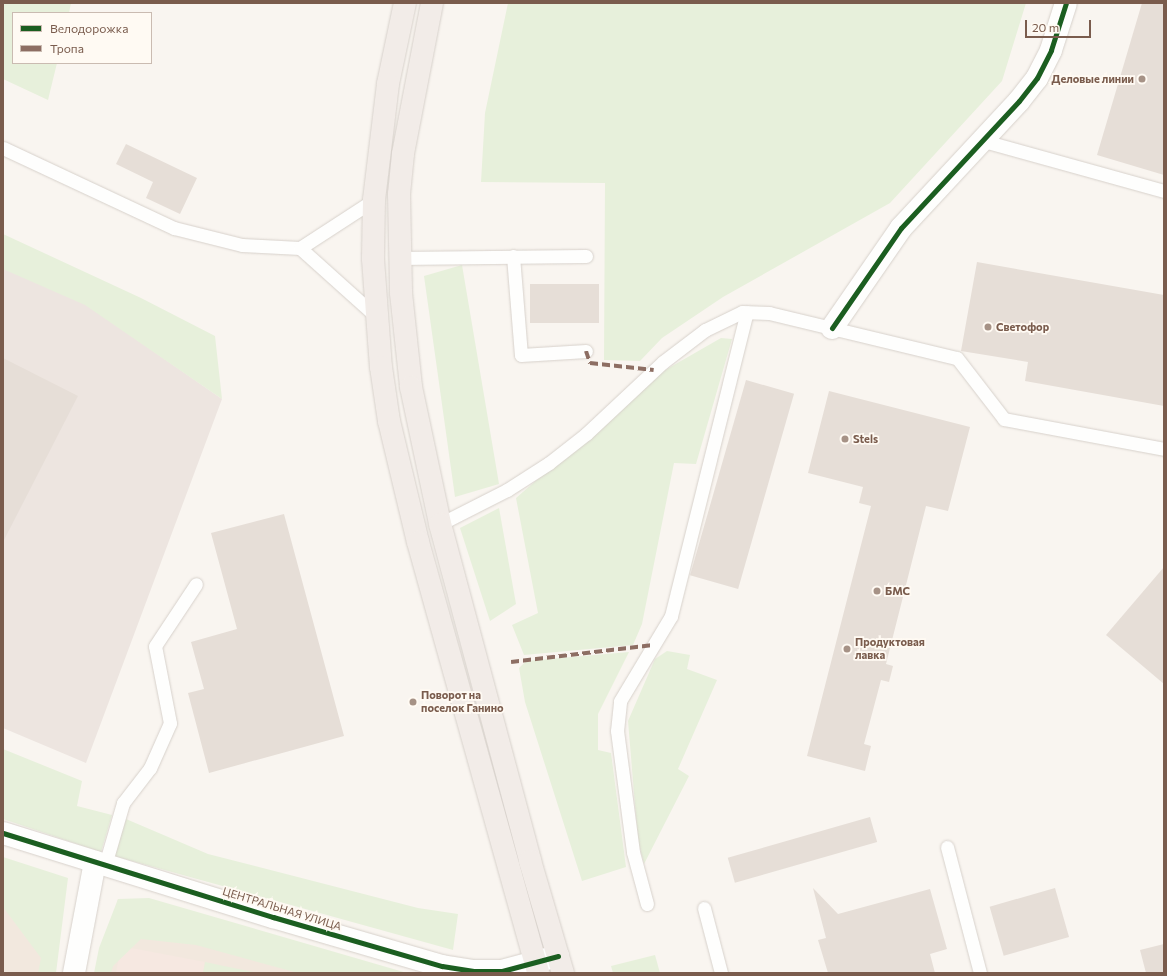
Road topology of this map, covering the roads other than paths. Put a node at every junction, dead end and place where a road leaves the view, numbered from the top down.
1 (405, 3) edge
2 (432, 3) edge
3 (1066, 3) edge
4 (980, 140) junction
5 (3, 148) edge
6 (1164, 191) edge
7 (374, 200) junction
8 (300, 248) junction
9 (513, 256) junction
10 (586, 256) dead end
11 (399, 258) junction
12 (747, 312) junction
13 (377, 317) junction
14 (832, 328) junction
15 (586, 351) dead end
16 (1164, 449) edge
17 (440, 524) junction
18 (196, 584) dead end
19 (3, 833) edge
20 (947, 847) dead end
21 (100, 863) junction
22 (647, 904) dead end
23 (704, 908) dead end
24 (561, 964) edge
25 (537, 968) edge
26 (74, 973) edge
27 (721, 973) edge
28 (980, 973) edge

1 - 7 highway
2 - 11 highway
3 - 4 street
4 - 6 lane
4 - 14 street
5 - 8 lane
7 - 8 lane
7 - 13 highway
8 - 13 lane
9 - 10 lane
9 - 11 lane
9 - 15 lane
11 - 17 highway
12 - 14 lane
12 - 17 lane
12 - 22 lane
13 - 25 highway
14 - 16 lane
17 - 24 highway
18 - 21 lane
19 - 21 street, ЦЕНТРАЛЬНАЯ УЛИЦА
20 - 28 lane
21 - 25 street, ЦЕНТРАЛЬНАЯ УЛИЦА
21 - 26 street
23 - 27 lane
24 - 25 street, ЦЕНТРАЛЬНАЯ УЛИЦА

